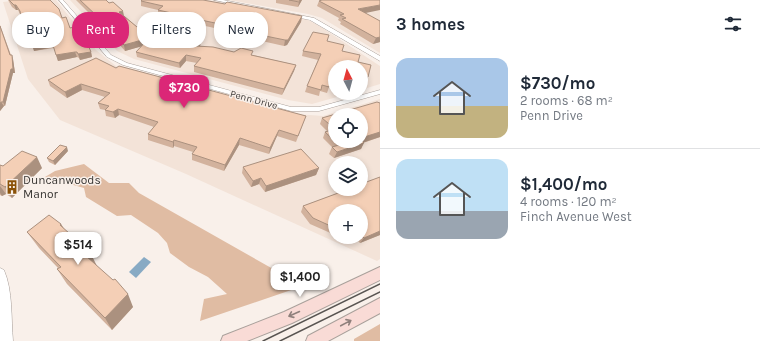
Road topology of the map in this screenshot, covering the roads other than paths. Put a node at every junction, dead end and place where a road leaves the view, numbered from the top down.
1 (61, 0) edge
2 (216, 0) edge
3 (380, 59) edge
4 (380, 92) edge
5 (380, 273) edge
6 (0, 274) edge
7 (380, 305) edge
8 (6, 341) edge
9 (228, 341) edge
10 (313, 341) edge

1 - 4 street, Penn Drive
2 - 3 street
5 -> 9 main road
6 - 8 street
10 -> 7 main road

